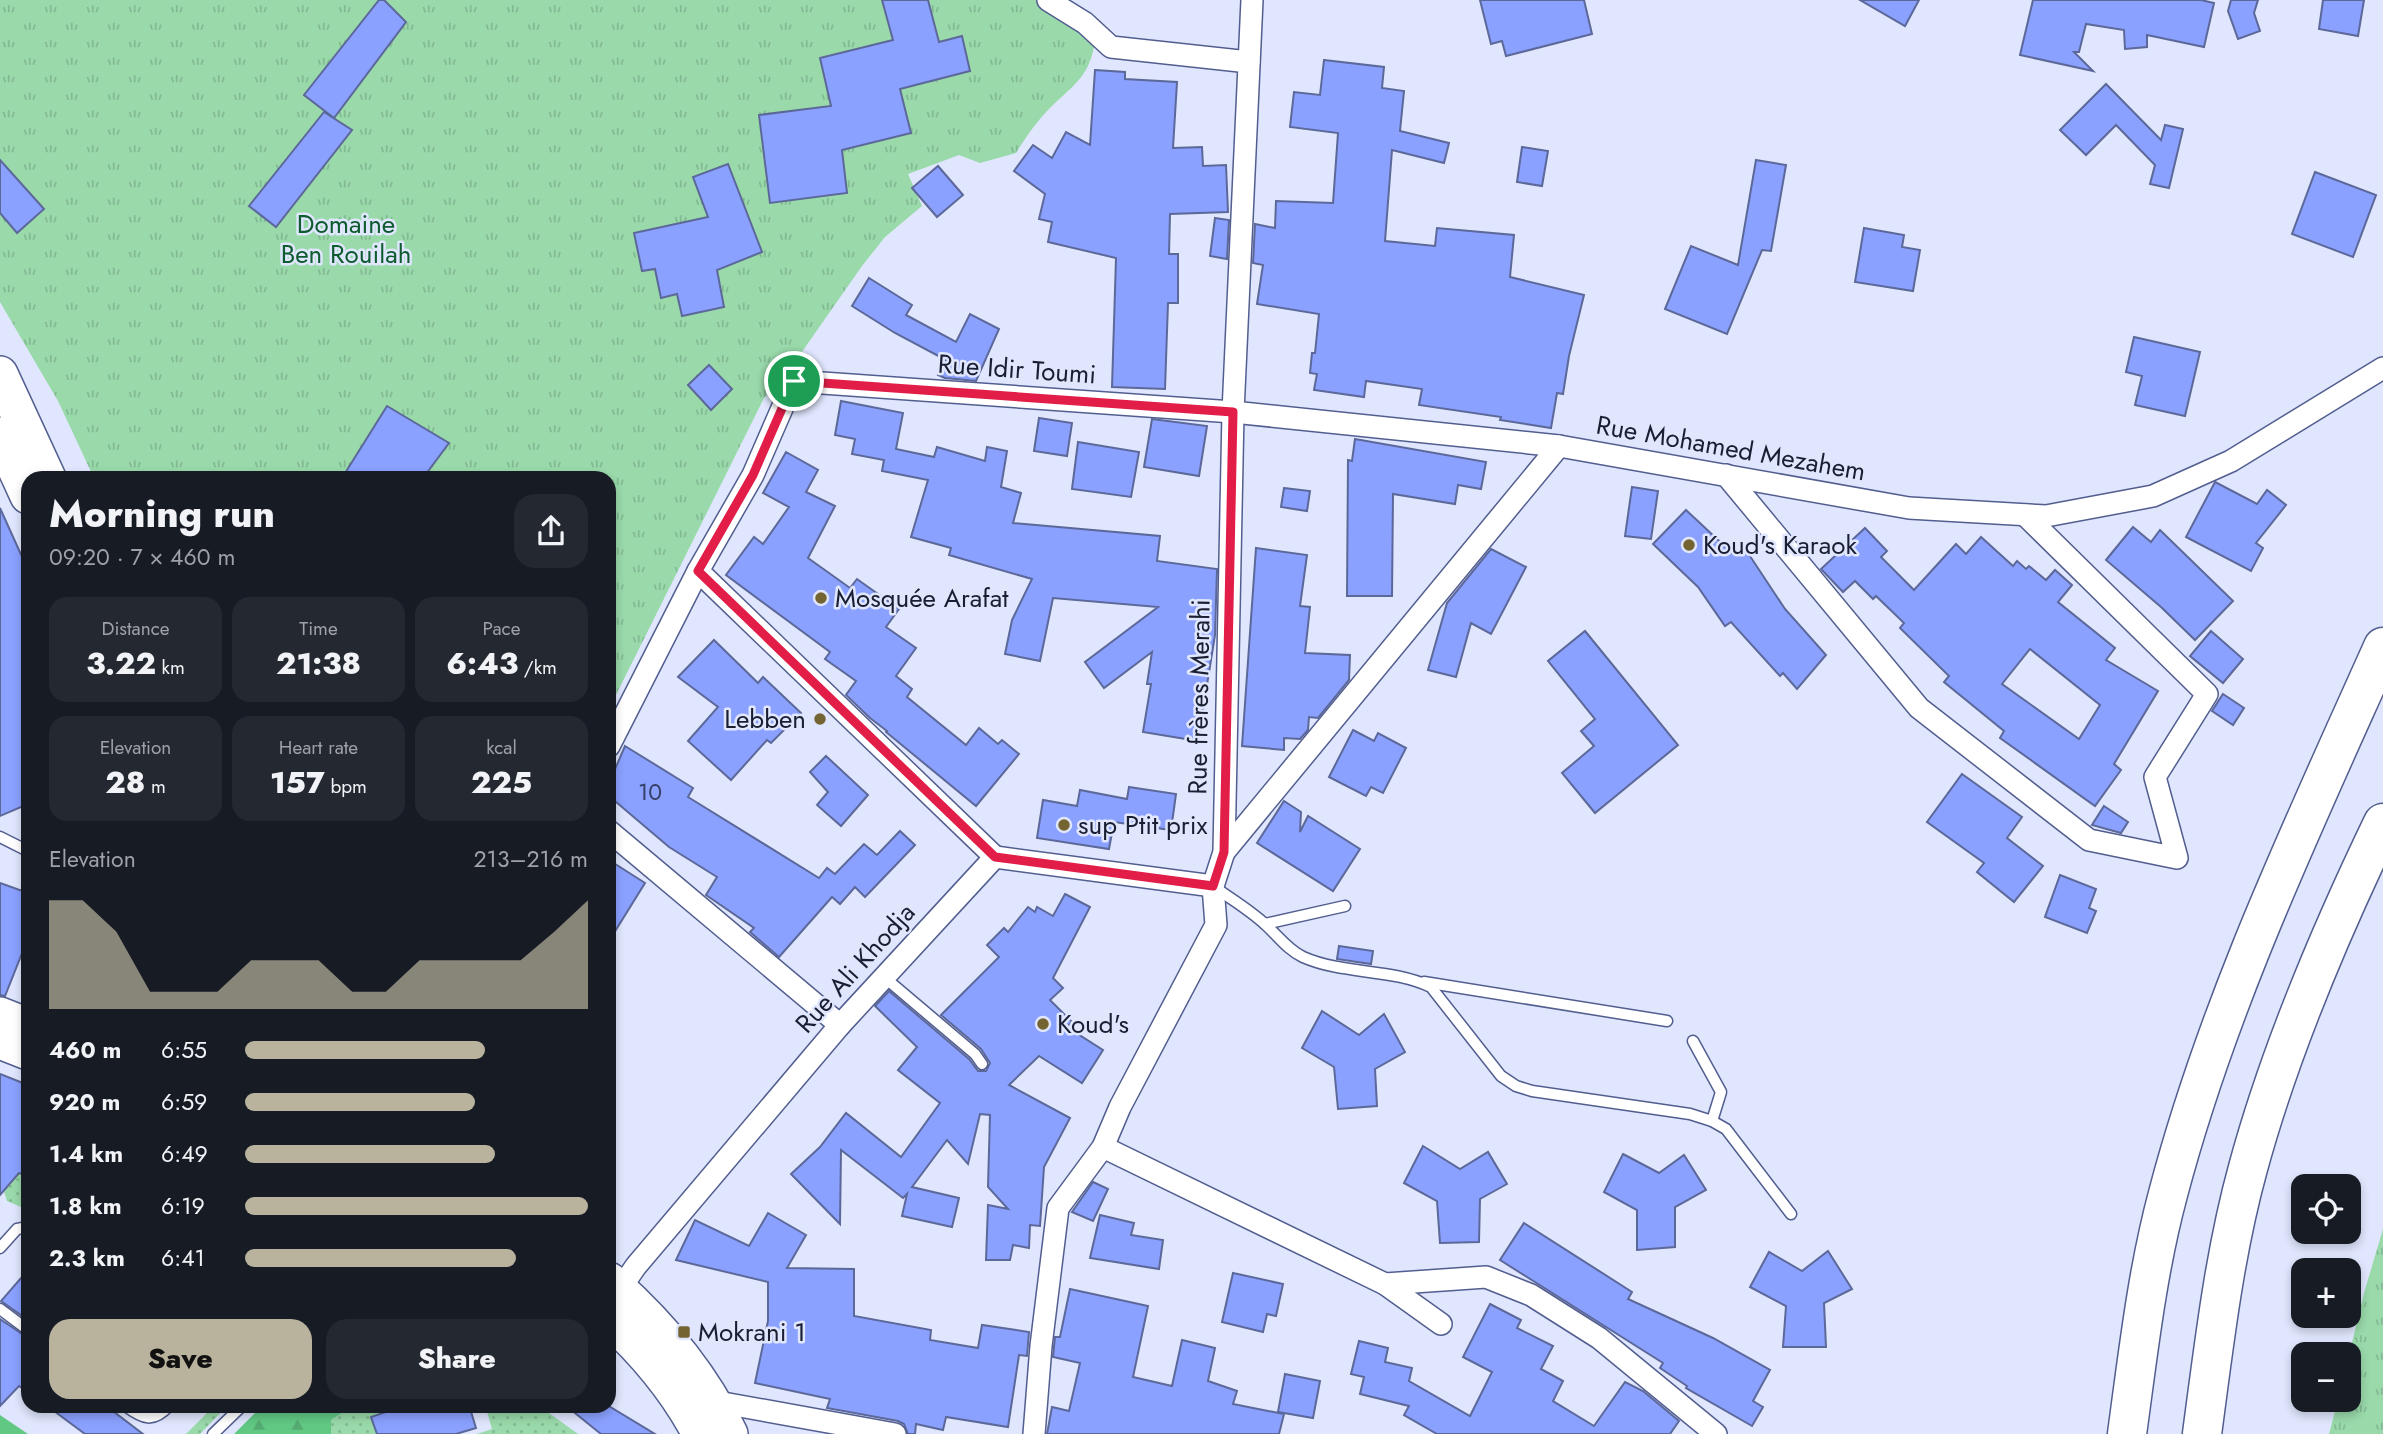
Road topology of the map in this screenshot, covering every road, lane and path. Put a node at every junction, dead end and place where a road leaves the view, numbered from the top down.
1 (1048, 0) edge
2 (1252, 0) edge
3 (1249, 62) junction
4 (2383, 368) edge
5 (0, 374) edge
6 (1233, 412) junction
7 (8, 430) edge
8 (1559, 446) junction
9 (42, 471) edge
10 (21, 473) edge
11 (1726, 475) junction
12 (2025, 515) junction
13 (698, 571) junction
14 (2383, 647) edge
15 (616, 732) edge
16 (2383, 823) edge
17 (0, 837) edge
18 (616, 837) edge
19 (21, 847) edge
20 (1224, 852) junction
21 (995, 857) junction
22 (2383, 868) edge
23 (1213, 886) junction
24 (1345, 906) dead end
25 (1265, 924) junction
26 (884, 977) junction
27 (1418, 981) junction
28 (2301, 1014) junction
29 (0, 1015) edge
30 (1667, 1021) dead end
31 (21, 1023) edge
32 (840, 1025) junction
33 (0, 1041) edge
34 (1693, 1041) dead end
35 (21, 1049) edge
36 (982, 1064) dead end
37 (1712, 1121) junction
38 (1103, 1147) junction
39 (1791, 1214) dead end
40 (21, 1228) edge
41 (0, 1248) edge
42 (1385, 1284) junction
43 (616, 1292) edge
44 (616, 1301) edge
45 (0, 1309) edge
46 (1441, 1324) dead end
47 (21, 1325) edge
48 (133, 1413) edge
49 (162, 1413) edge
50 (235, 1413) edge
51 (723, 1426) edge
52 (213, 1434) edge
53 (895, 1434) edge
54 (1034, 1434) edge
55 (1716, 1434) edge
56 (2127, 1434) edge
57 (2202, 1434) edge

1 - 3 street
2 - 3 street
3 - 6 street
4 - 12 street, Rue Mohamed Mezahem
5 - 7 main road
6 - 8 street
6 - 13 street, Rue Idir Toumi
6 - 20 street, Rue frères Merahi
7 - 9 main road
7 - 10 main road
8 - 11 street, Rue Mohamed Mezahem
8 - 20 street, Rue Mohamed Mezahem
11 - 12 street, Rue Mohamed Mezahem
11 - 12 street
13 - 15 street, Rue Idir Toumi
13 - 21 street
14 - 56 highway
16 - 28 highway
17 - 19 lane
18 - 32 street
20 - 23 street, Rue frères Merahi
21 - 23 street
21 - 26 street, Rue Ali Khodja
22 - 28 highway
23 - 25 lane
23 - 38 street, Rue frères Merahi
24 - 25 lane
25 - 27 lane
26 - 32 street, Rue Ali Khodja
26 - 36 lane
27 - 30 lane
27 - 37 lane
28 - 57 highway
29 - 31 main road
32 - 43 street, Rue Ali Khodja
33 - 35 main road
34 - 37 lane
37 - 39 lane
38 - 42 street
38 - 54 street, Rue frères Merahi
40 - 41 lane
42 - 46 street
42 - 55 street
44 - 51 main road
45 - 47 lane
48 - 49 lane
50 - 52 lane
51 - 53 street

